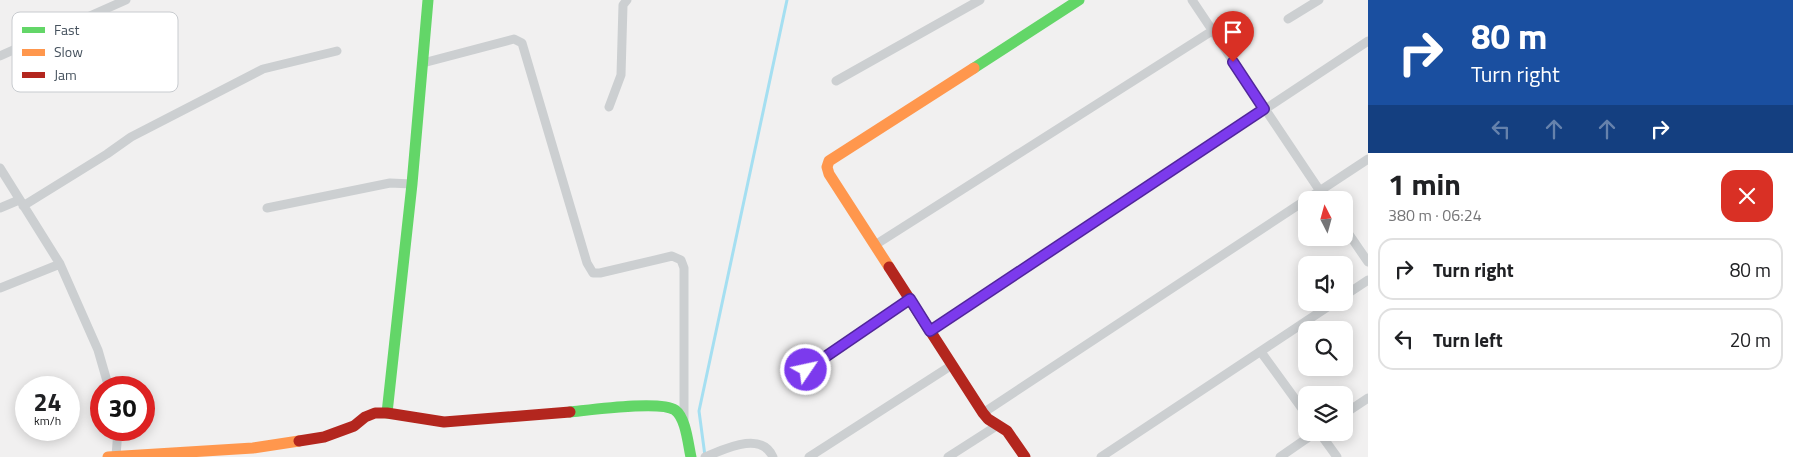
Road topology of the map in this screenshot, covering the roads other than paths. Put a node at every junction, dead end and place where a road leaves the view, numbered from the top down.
1 (126, 0) edge
2 (428, 0) edge
3 (627, 0) edge
4 (980, 0) edge
5 (1079, 0) edge
6 (1192, 0) edge
7 (1319, 0) edge
8 (99, 12) edge
9 (1288, 19) dead end
10 (1212, 31) junction
11 (1368, 41) edge
12 (12, 51) edge
13 (337, 52) dead end
14 (0, 56) edge
15 (423, 63) junction
16 (836, 81) dead end
17 (609, 107) dead end
18 (1264, 109) junction
19 (1368, 160) edge
20 (0, 168) edge
21 (412, 184) junction
22 (1319, 191) joint
23 (21, 203) junction
24 (1298, 205) edge
25 (0, 208) edge
26 (267, 208) dead end
27 (1353, 240) edge
28 (875, 245) junction
29 (1368, 262) edge
30 (60, 264) junction
31 (1368, 280) edge
32 (0, 288) edge
33 (1353, 290) edge
34 (910, 299) junction
35 (1321, 311) edge
36 (930, 331) junction
37 (1261, 352) junction
38 (952, 365) junction
39 (806, 370) dead end
40 (106, 376) edge
41 (1368, 398) edge
42 (1298, 403) edge
43 (1353, 408) edge
44 (387, 413) junction
45 (983, 413) junction
46 (684, 423) junction
47 (998, 425) junction
48 (117, 441) edge
49 (1304, 441) edge
50 (1325, 441) edge
51 (116, 456) edge
52 (108, 457) edge
53 (691, 457) edge
54 (704, 457) edge
55 (773, 457) edge
56 (809, 457) edge
57 (948, 457) edge
58 (1025, 457) edge
59 (1101, 457) edge
60 (1280, 457) edge
61 (1337, 457) edge

1 - 8 street
2 - 15 street
3 - 17 street
4 - 16 street
5 - 28 street
6 - 10 street
7 - 9 street
10 - 18 street
10 - 28 street
11 - 18 street
12 - 14 street
13 - 23 street
15 - 21 street
15 - 46 street
18 - 22 street
18 - 36 street
19 - 22 street
20 - 23 street
21 - 26 street
21 - 44 street
23 - 25 street
23 - 30 street
24 - 45 street
27 - 29 street
28 - 34 street
30 - 32 street
30 - 40 street
31 - 33 street
34 - 36 street
34 - 39 street
35 - 37 street
36 - 38 street
37 - 42 street
37 - 59 street
38 - 45 street
38 - 56 street
41 - 43 street
44 - 46 street
44 - 51 street
45 - 47 street
46 - 53 street
47 - 57 street
47 - 58 street
48 - 51 street
49 - 60 street
50 - 61 street
51 - 52 street
54 - 55 street

